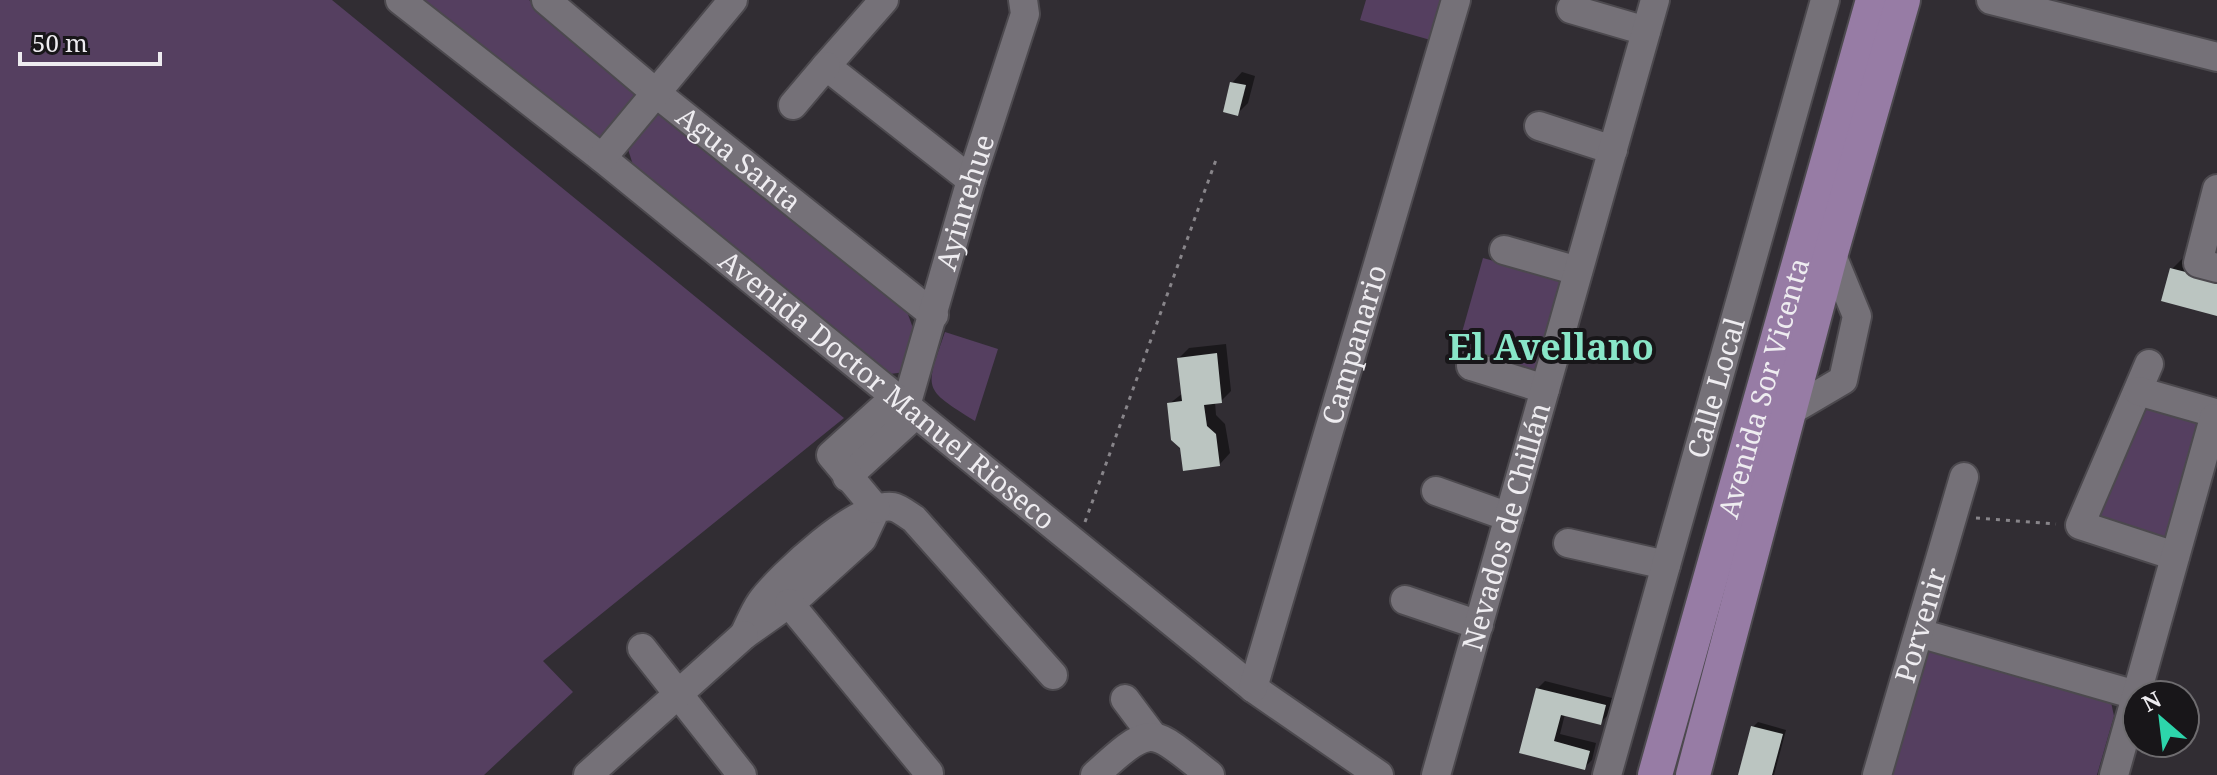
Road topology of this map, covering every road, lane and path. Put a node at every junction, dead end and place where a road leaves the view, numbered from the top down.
1 (400, 0) edge
2 (546, 0) edge
3 (733, 0) edge
4 (884, 0) edge
5 (1023, 0) edge
6 (1456, 0) edge
7 (1655, 0) edge
8 (1825, 0) edge
9 (1873, 0) edge
10 (1903, 0) edge
11 (1991, 0) edge
12 (2037, 6) edge
13 (1571, 9) dead end
14 (1646, 31) junction
15 (2217, 57) edge
16 (826, 66) junction
17 (656, 93) junction
18 (793, 105) dead end
19 (1539, 126) dead end
20 (1613, 150) junction
21 (1217, 157) dead end
22 (602, 158) junction
23 (971, 180) junction
24 (2217, 189) edge
25 (1504, 250) dead end
26 (2217, 268) edge
27 (1578, 271) junction
28 (934, 315) junction
29 (2149, 364) dead end
30 (1471, 366) dead end
31 (1545, 389) junction
32 (2138, 391) junction
33 (906, 406) junction
34 (2215, 418) edge
35 (1964, 477) dead end
36 (1436, 491) dead end
37 (876, 509) junction
38 (1952, 515) junction
39 (1509, 517) junction
40 (2080, 525) junction
41 (1568, 543) dead end
42 (1076, 546) junction
43 (2175, 556) junction
44 (1666, 565) junction
45 (1405, 600) dead end
46 (789, 603) junction
47 (1479, 625) junction
48 (1919, 633) junction
49 (744, 635) junction
50 (642, 648) dead end
51 (1053, 675) dead end
52 (2140, 679) edge
53 (1253, 688) junction
54 (2121, 691) edge
55 (678, 694) junction
56 (1125, 699) dead end
57 (1152, 735) junction
58 (2121, 750) edge
59 (929, 773) edge
60 (588, 775) edge
61 (742, 775) edge
62 (1095, 775) edge
63 (1210, 775) edge
64 (1379, 775) edge
65 (1436, 775) edge
66 (1607, 775) edge
67 (1655, 775) edge
68 (1693, 775) edge
69 (1877, 775) edge
70 (2114, 775) edge

1 - 22 street, Avenida Doctor Manuel Rioseco
2 - 17 street, Agua Santa
3 - 17 street
4 - 16 street
5 - 23 street, Ayinrehue
6 - 53 street, Campanario
7 - 14 street, Nevados de Chillán
8 - 44 street, Calle Local
9 - 67 main road, Avenida Sor Vicenta
10 - 68 main road, Avenida Sor Vicenta
11 - 12 street
12 - 15 street
13 - 14 street
14 - 20 street, Nevados de Chillán
16 - 18 street
16 - 23 street
17 - 22 street
17 - 28 street, Agua Santa
19 - 20 street
20 - 27 street, Nevados de Chillán
21 - 42 path
22 - 33 street, Avenida Doctor Manuel Rioseco
23 - 28 street, Ayinrehue
24 - 26 street
25 - 27 street
27 - 31 street, Nevados de Chillán
28 - 33 street, Ayinrehue
29 - 32 street
30 - 31 street
31 - 39 street, Nevados de Chillán
32 - 34 street
32 - 40 street
33 - 37 street
33 - 42 street, Avenida Doctor Manuel Rioseco
34 - 43 street
35 - 38 street, Porvenir
36 - 39 street
37 - 46 street
37 - 49 street
37 - 51 street
38 - 40 path
38 - 48 street, Porvenir
39 - 47 street, Nevados de Chillán
40 - 43 street
41 - 44 street
42 - 53 street, Avenida Doctor Manuel Rioseco
43 - 52 street
44 - 66 street, Calle Local
45 - 47 street
46 - 49 street
46 - 59 street
47 - 65 street, Nevados de Chillán
48 - 54 street
48 - 69 street, Porvenir
49 - 55 street
50 - 55 street
53 - 64 street, Avenida Doctor Manuel Rioseco
55 - 60 street
55 - 61 street
56 - 57 street
57 - 62 street
57 - 63 street
58 - 70 street

